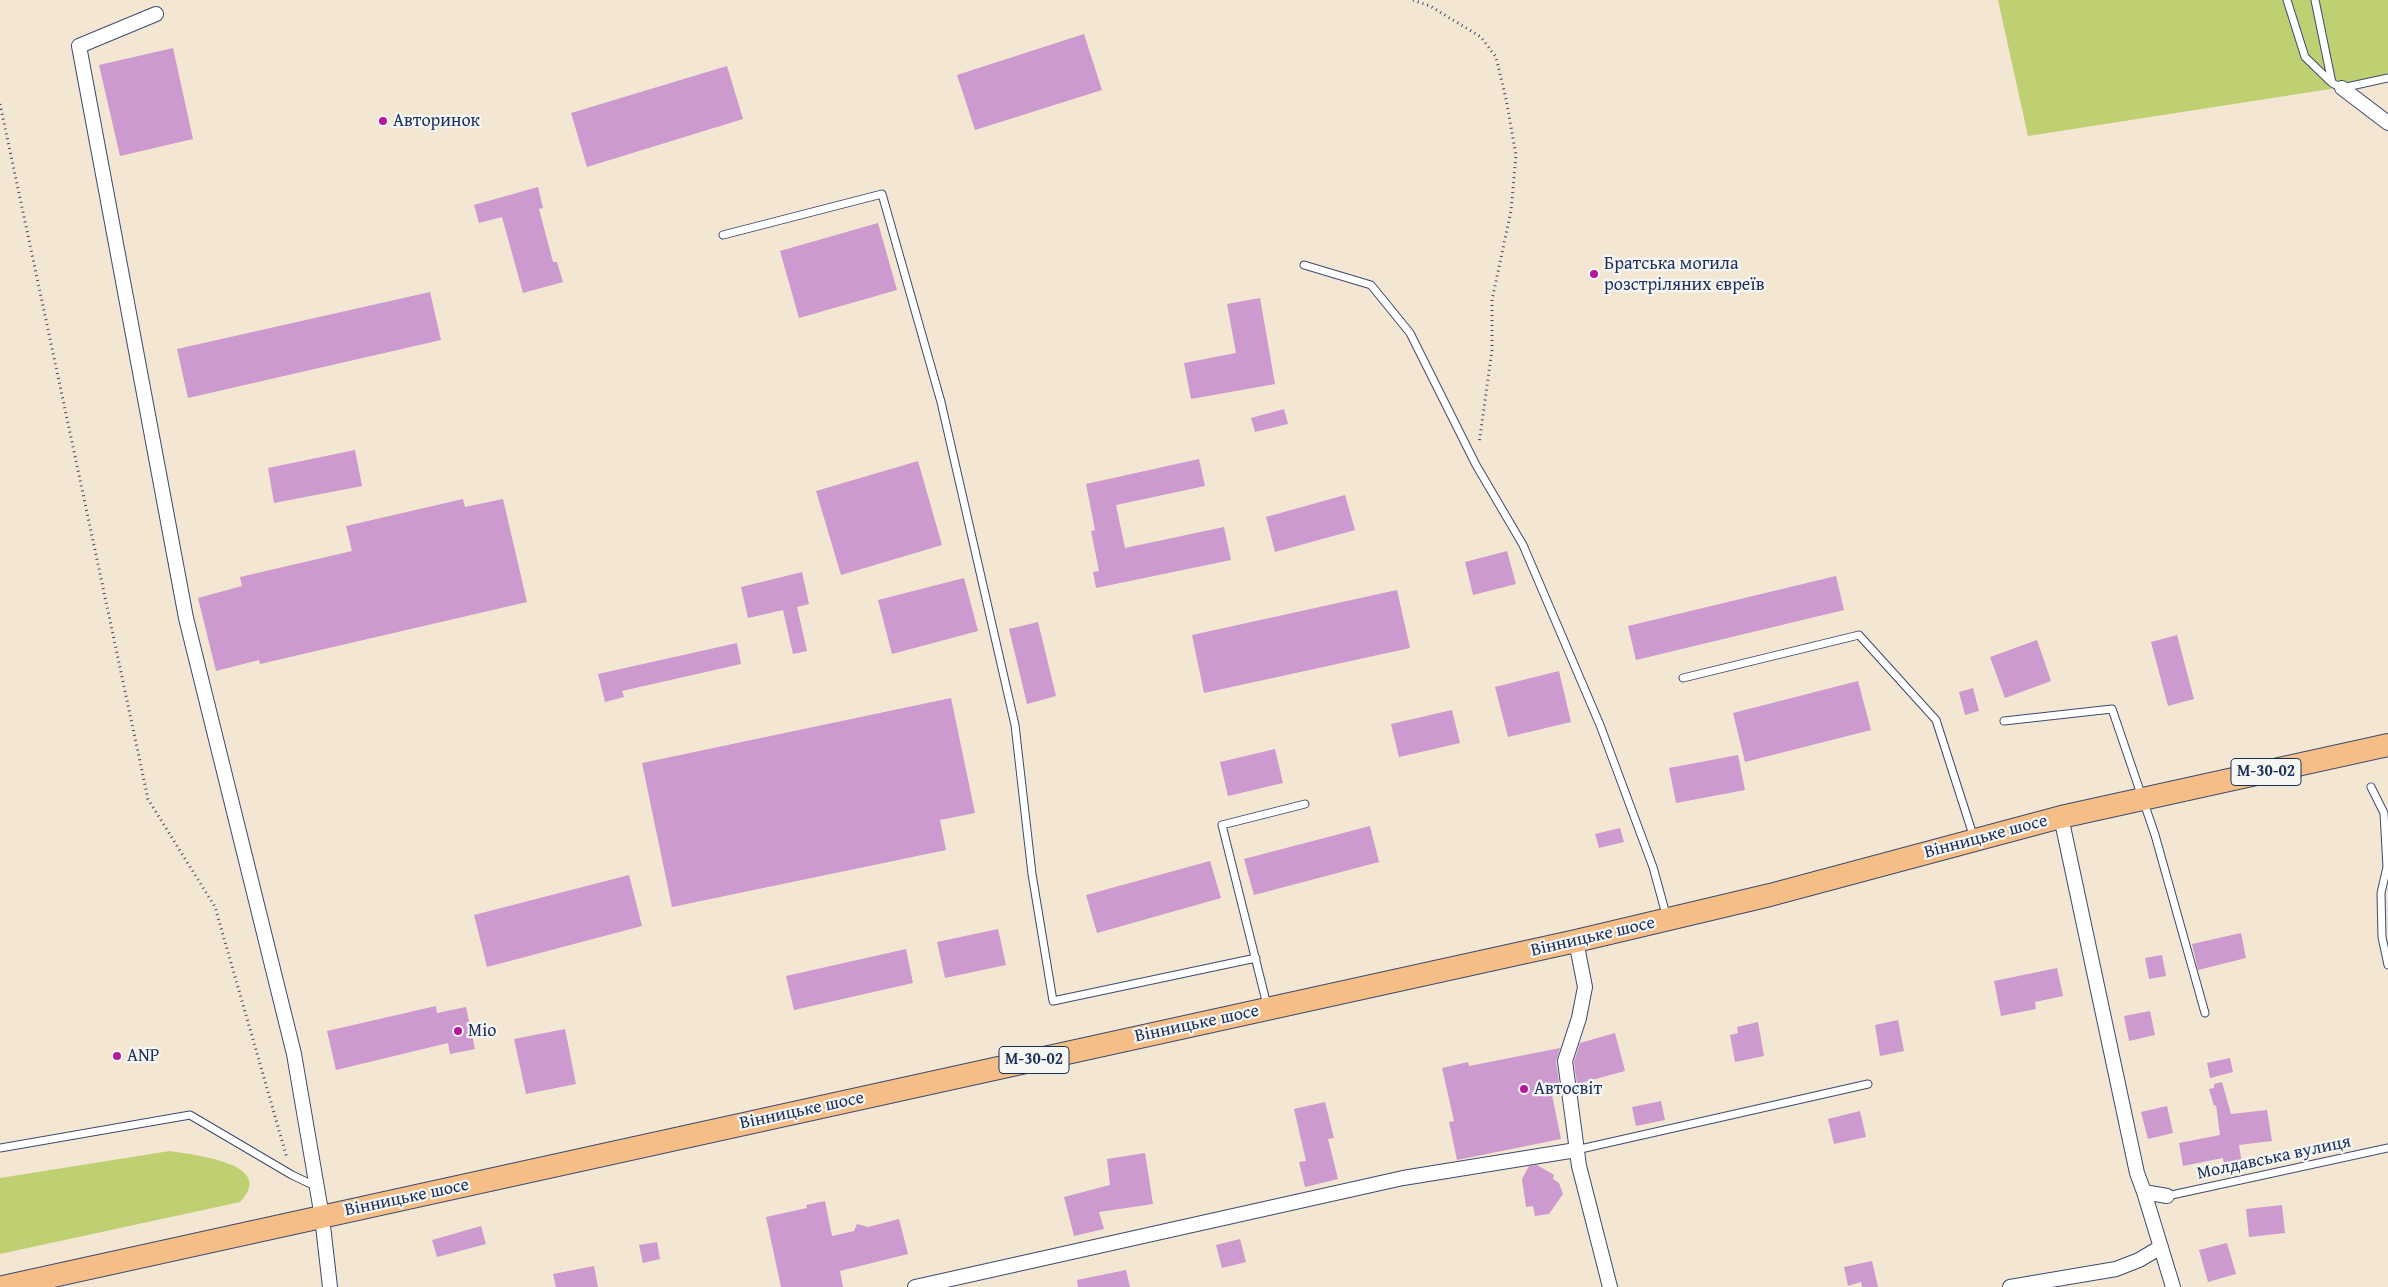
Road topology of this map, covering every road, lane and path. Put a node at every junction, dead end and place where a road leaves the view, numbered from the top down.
1 (1413, 0) edge
2 (2287, 0) edge
3 (2315, 0) edge
4 (156, 14) dead end
5 (2388, 78) edge
6 (2337, 86) junction
7 (0, 104) edge
8 (2388, 123) edge
9 (723, 235) dead end
10 (1304, 265) dead end
11 (1476, 464) junction
12 (1683, 678) dead end
13 (2004, 721) dead end
14 (2388, 745) edge
15 (2371, 788) dead end
16 (2143, 800) junction
17 (1305, 804) dead end
18 (2061, 817) junction
19 (1975, 840) junction
20 (1667, 920) junction
21 (1576, 941) junction
22 (1256, 958) junction
23 (2388, 965) edge
24 (1268, 1008) junction
25 (2205, 1013) dead end
26 (1868, 1084) dead end
27 (0, 1148) edge
28 (2388, 1148) edge
29 (1576, 1150) junction
30 (292, 1175) junction
31 (317, 1187) junction
32 (2144, 1192) junction
33 (2167, 1196) junction
34 (2148, 1207) junction
35 (322, 1217) junction
36 (2161, 1247) junction
37 (3, 1287) edge
38 (330, 1287) edge
39 (915, 1287) edge
40 (1610, 1287) edge
41 (2010, 1287) edge
42 (2173, 1287) edge

1 - 11 path
2 - 6 lane
3 - 6 lane
4 - 31 street
5 - 6 lane
6 - 8 street
7 - 30 path
9 - 22 lane
10 - 11 lane
11 - 20 lane
12 - 19 lane
13 - 16 lane
14 - 16 main road, Вінницьке шосе / М-30-02
15 - 23 lane
16 - 18 main road, Вінницьке шосе / М-30-02
16 - 25 lane
17 - 22 lane
18 - 19 main road, Вінницьке шосе / М-30-02
18 - 32 street
19 - 20 main road, Вінницьке шосе / М-30-02
20 - 21 main road, Вінницьке шосе / М-30-02
21 - 24 main road, Вінницьке шосе / М-30-02
21 - 29 street
22 - 24 lane
24 - 35 main road, Вінницьке шосе / М-30-02
26 - 29 lane
27 - 30 lane
28 - 33 lane, Молдавська вулиця
29 - 39 street
29 - 40 street
30 - 31 lane
31 - 35 street
32 - 33 street
32 - 34 street
33 - 34 street
34 - 36 street
35 - 37 main road, Вінницьке шосе / М-30-02
35 - 38 street
36 - 41 street
36 - 42 street

